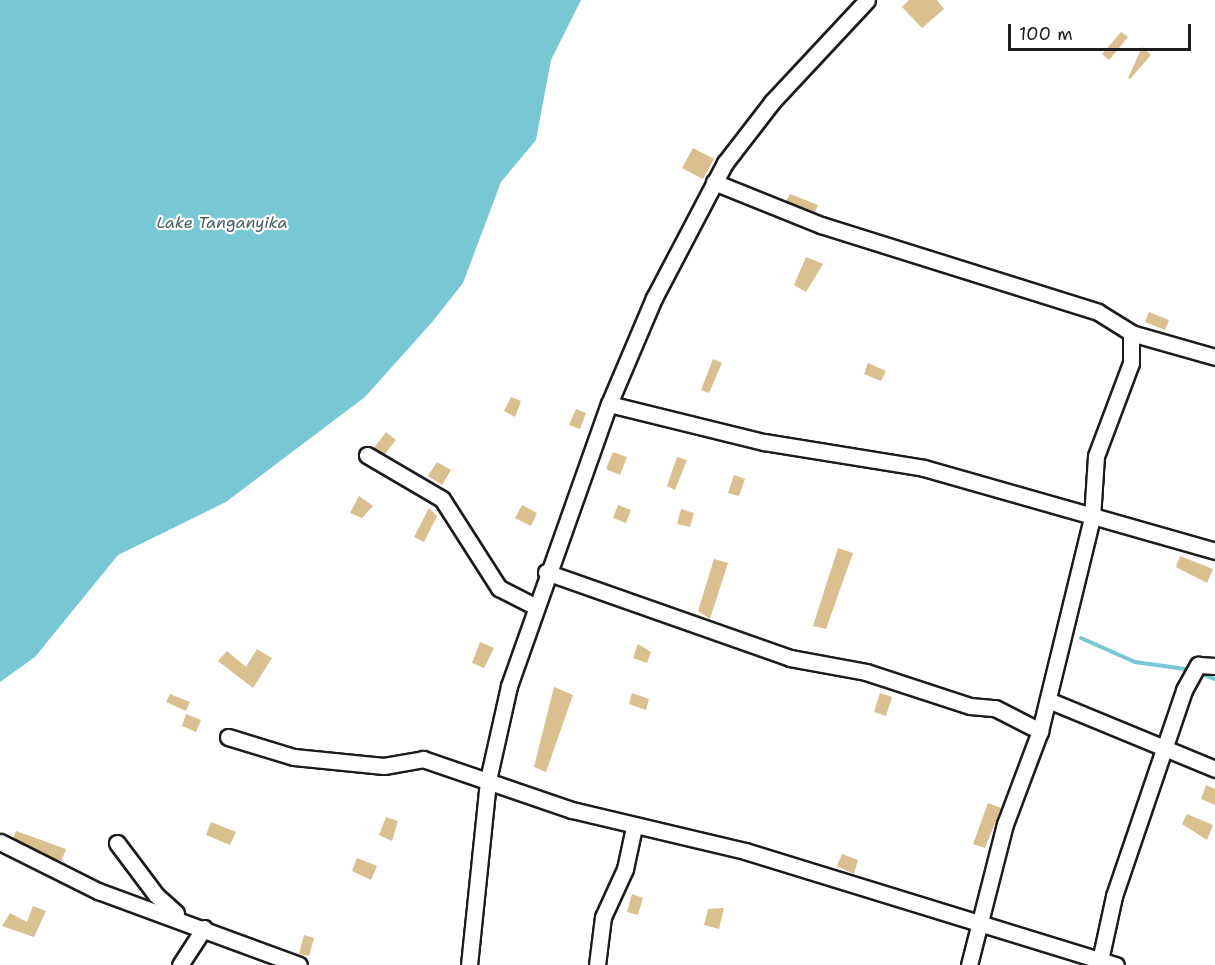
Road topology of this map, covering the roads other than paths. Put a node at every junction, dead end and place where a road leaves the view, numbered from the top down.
1 (867, 0) edge
2 (714, 182) junction
3 (1131, 333) junction
4 (1215, 357) edge
5 (609, 404) junction
6 (367, 455) dead end
7 (1092, 518) junction
8 (1215, 551) edge
9 (546, 572) junction
10 (533, 605) junction
11 (1215, 666) edge
12 (1048, 700) junction
13 (1040, 731) junction
14 (228, 737) dead end
15 (1163, 749) junction
16 (1215, 769) edge
17 (489, 780) junction
18 (634, 827) junction
19 (0, 842) edge
20 (117, 843) dead end
21 (184, 920) junction
22 (978, 923) junction
23 (204, 928) junction
24 (1099, 963) edge
25 (180, 965) edge
26 (298, 965) edge
27 (469, 965) edge
28 (597, 965) edge
29 (969, 965) edge
30 (1116, 965) edge

1 - 2 street
2 - 3 street
2 - 5 street
3 - 4 street
3 - 7 street
5 - 7 street
5 - 9 street
6 - 10 street
7 - 8 street
7 - 12 street
9 - 10 street
9 - 13 street
10 - 17 street
11 - 15 street
12 - 13 street
12 - 15 street
13 - 22 street
14 - 17 street
15 - 16 street
15 - 24 street
17 - 18 street
17 - 27 street
18 - 22 street
18 - 28 street
19 - 21 street
20 - 21 street
21 - 23 street
22 - 24 street
22 - 29 street
23 - 25 street
23 - 26 street
24 - 30 street

